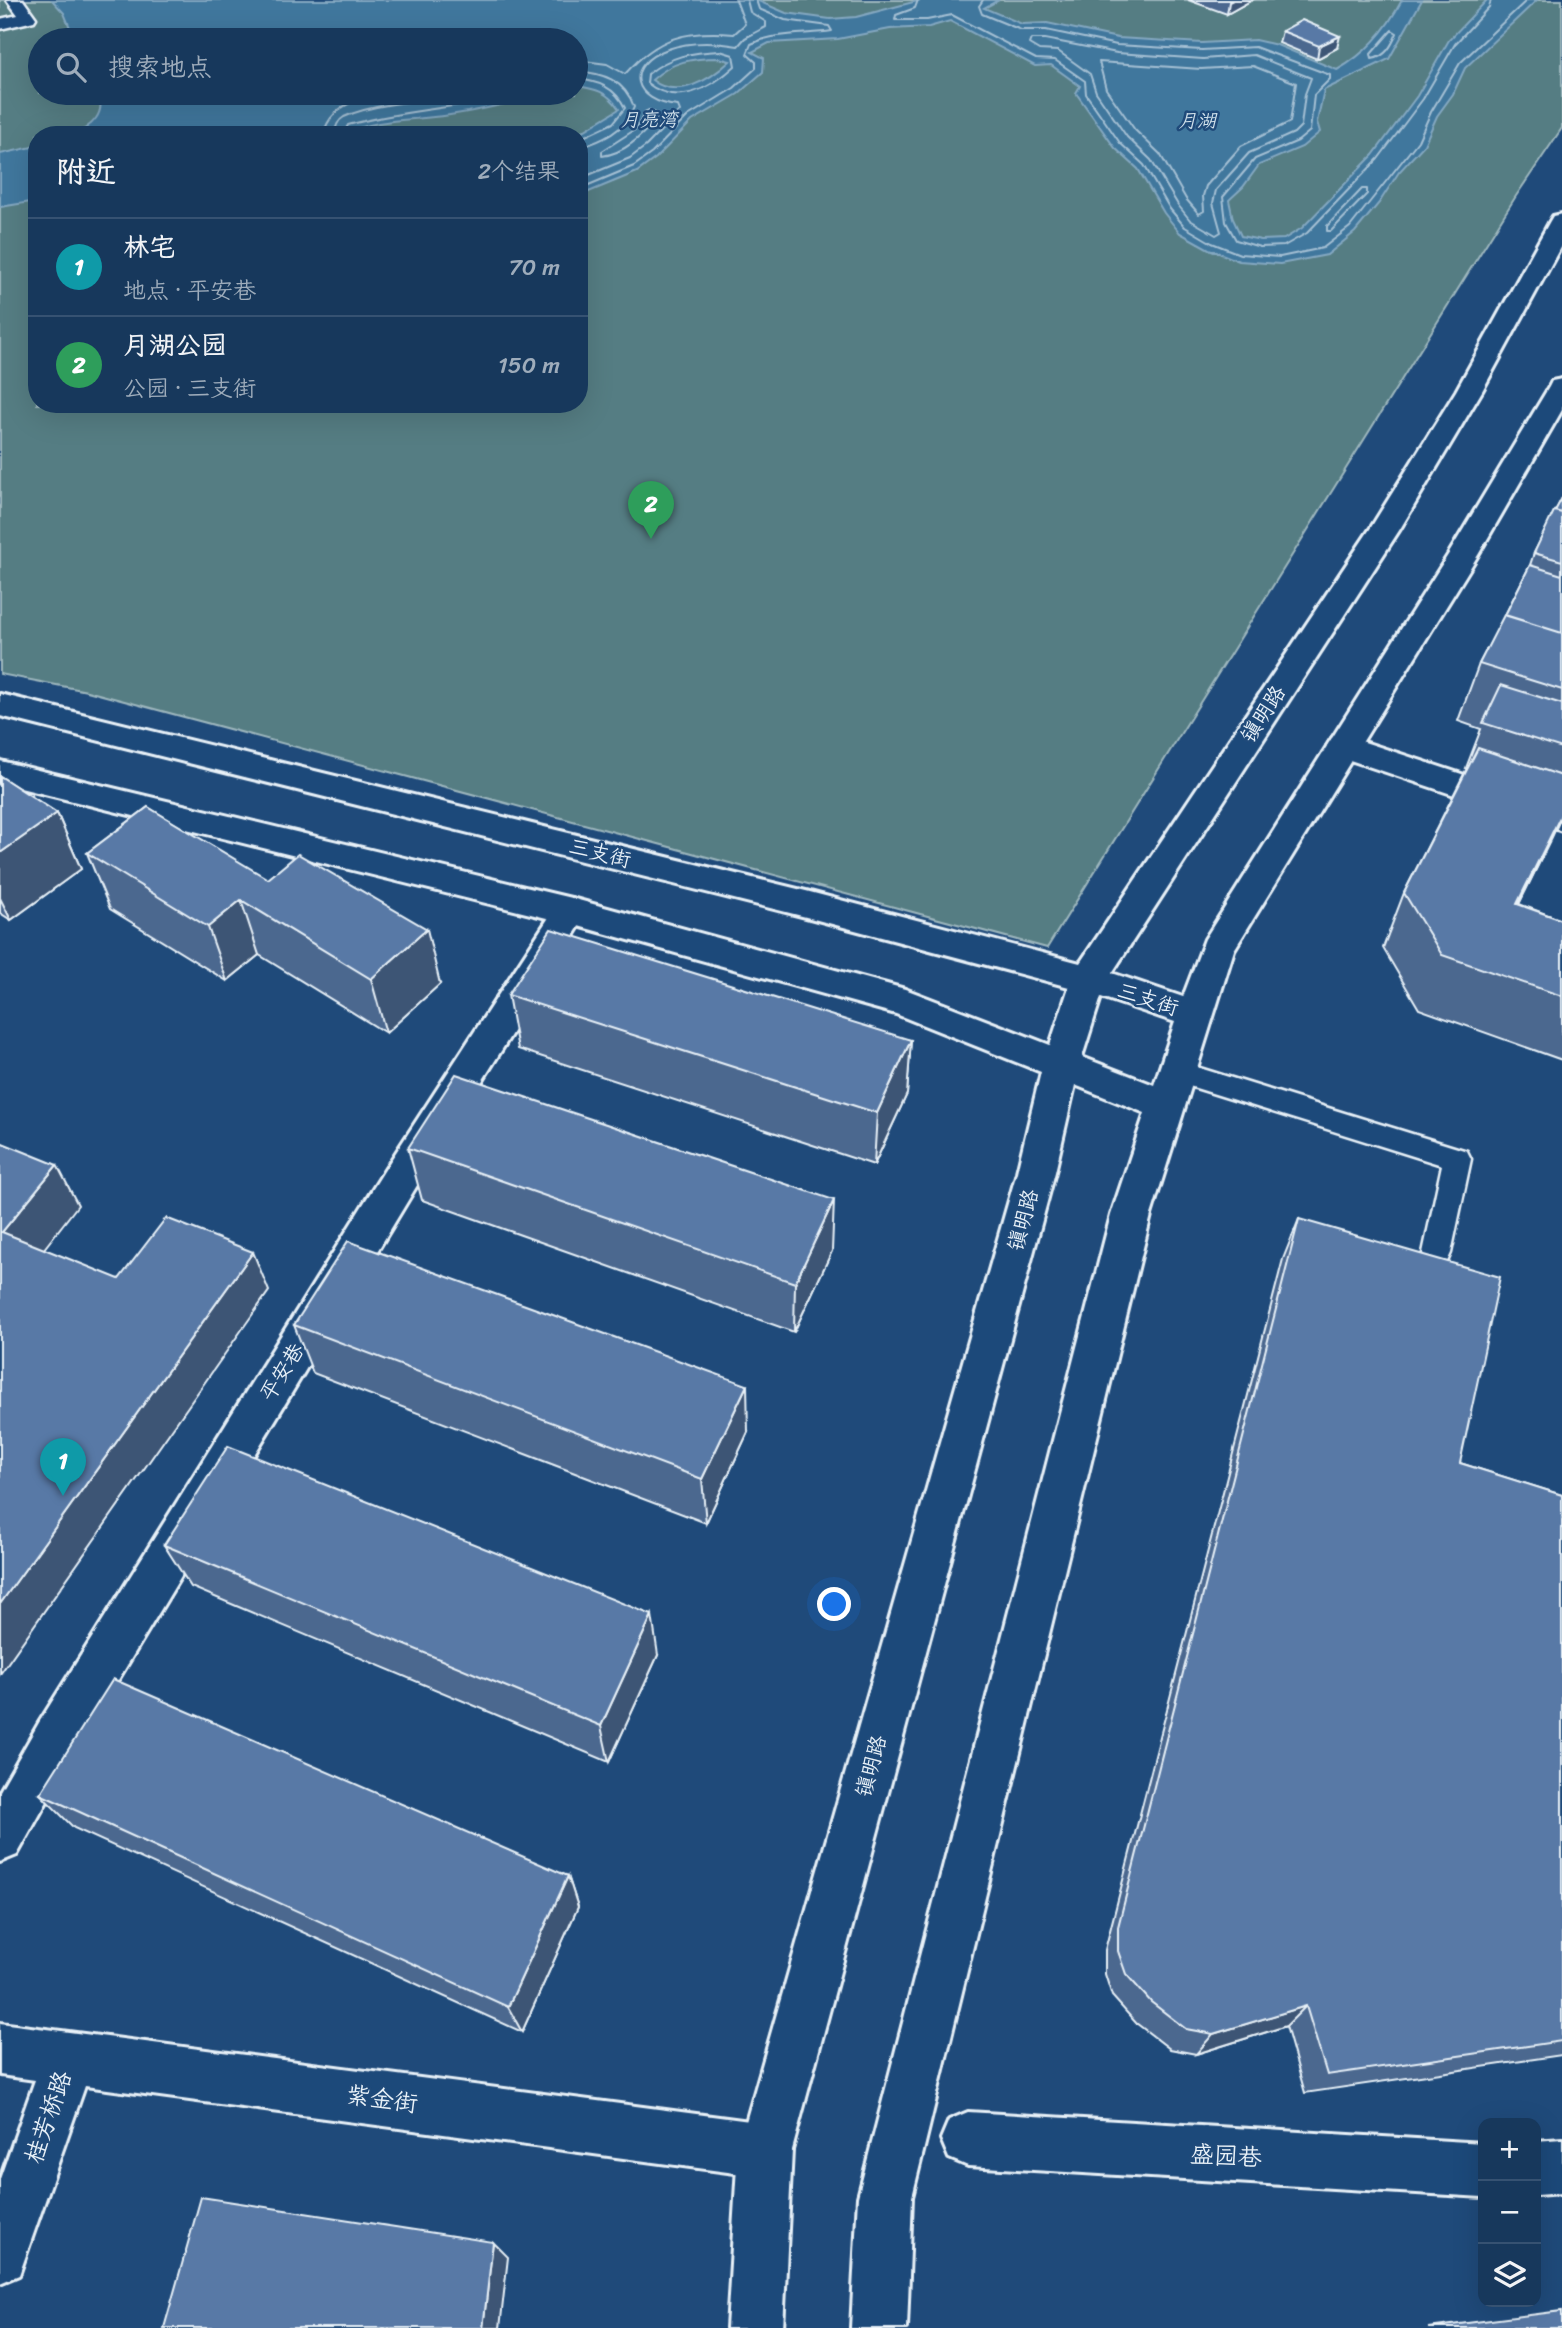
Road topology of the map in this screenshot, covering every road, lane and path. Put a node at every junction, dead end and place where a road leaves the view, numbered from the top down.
1 (15, 0) edge
2 (0, 24) edge
3 (1562, 221) edge
4 (1559, 400) edge
5 (0, 705) edge
6 (1343, 746) junction
7 (0, 772) edge
8 (1562, 818) edge
9 (571, 911) junction
10 (1089, 979) junction
11 (1196, 1015) junction
12 (1062, 1063) junction
13 (1172, 1089) junction
14 (1437, 1253) dead end
15 (0, 1838) edge
16 (0, 2049) edge
17 (69, 2058) junction
18 (968, 2139) dead end
19 (765, 2150) junction
20 (1562, 2166) edge
21 (1541, 2168) edge
22 (1478, 2170) edge
23 (0, 2256) edge
24 (755, 2328) edge
25 (879, 2328) edge

1 - 2 lane
3 - 10 main road, 镇明路
4 - 6 main road
5 - 10 main road, 三支街
6 - 8 main road
6 - 11 main road
7 - 9 main road
9 - 12 main road
9 - 15 main road, 平安巷
10 - 11 main road, 三支街
10 - 12 main road, 镇明路
11 - 13 main road
12 - 13 main road
12 - 19 main road, 镇明路
13 - 14 lane
13 - 25 main road
16 - 17 main road, 紫金街
17 - 19 main road, 紫金街
17 - 23 main road, 桂芳桥路
18 - 22 main road, 盛园巷
19 - 24 main road, 镇明路
20 - 21 main road

